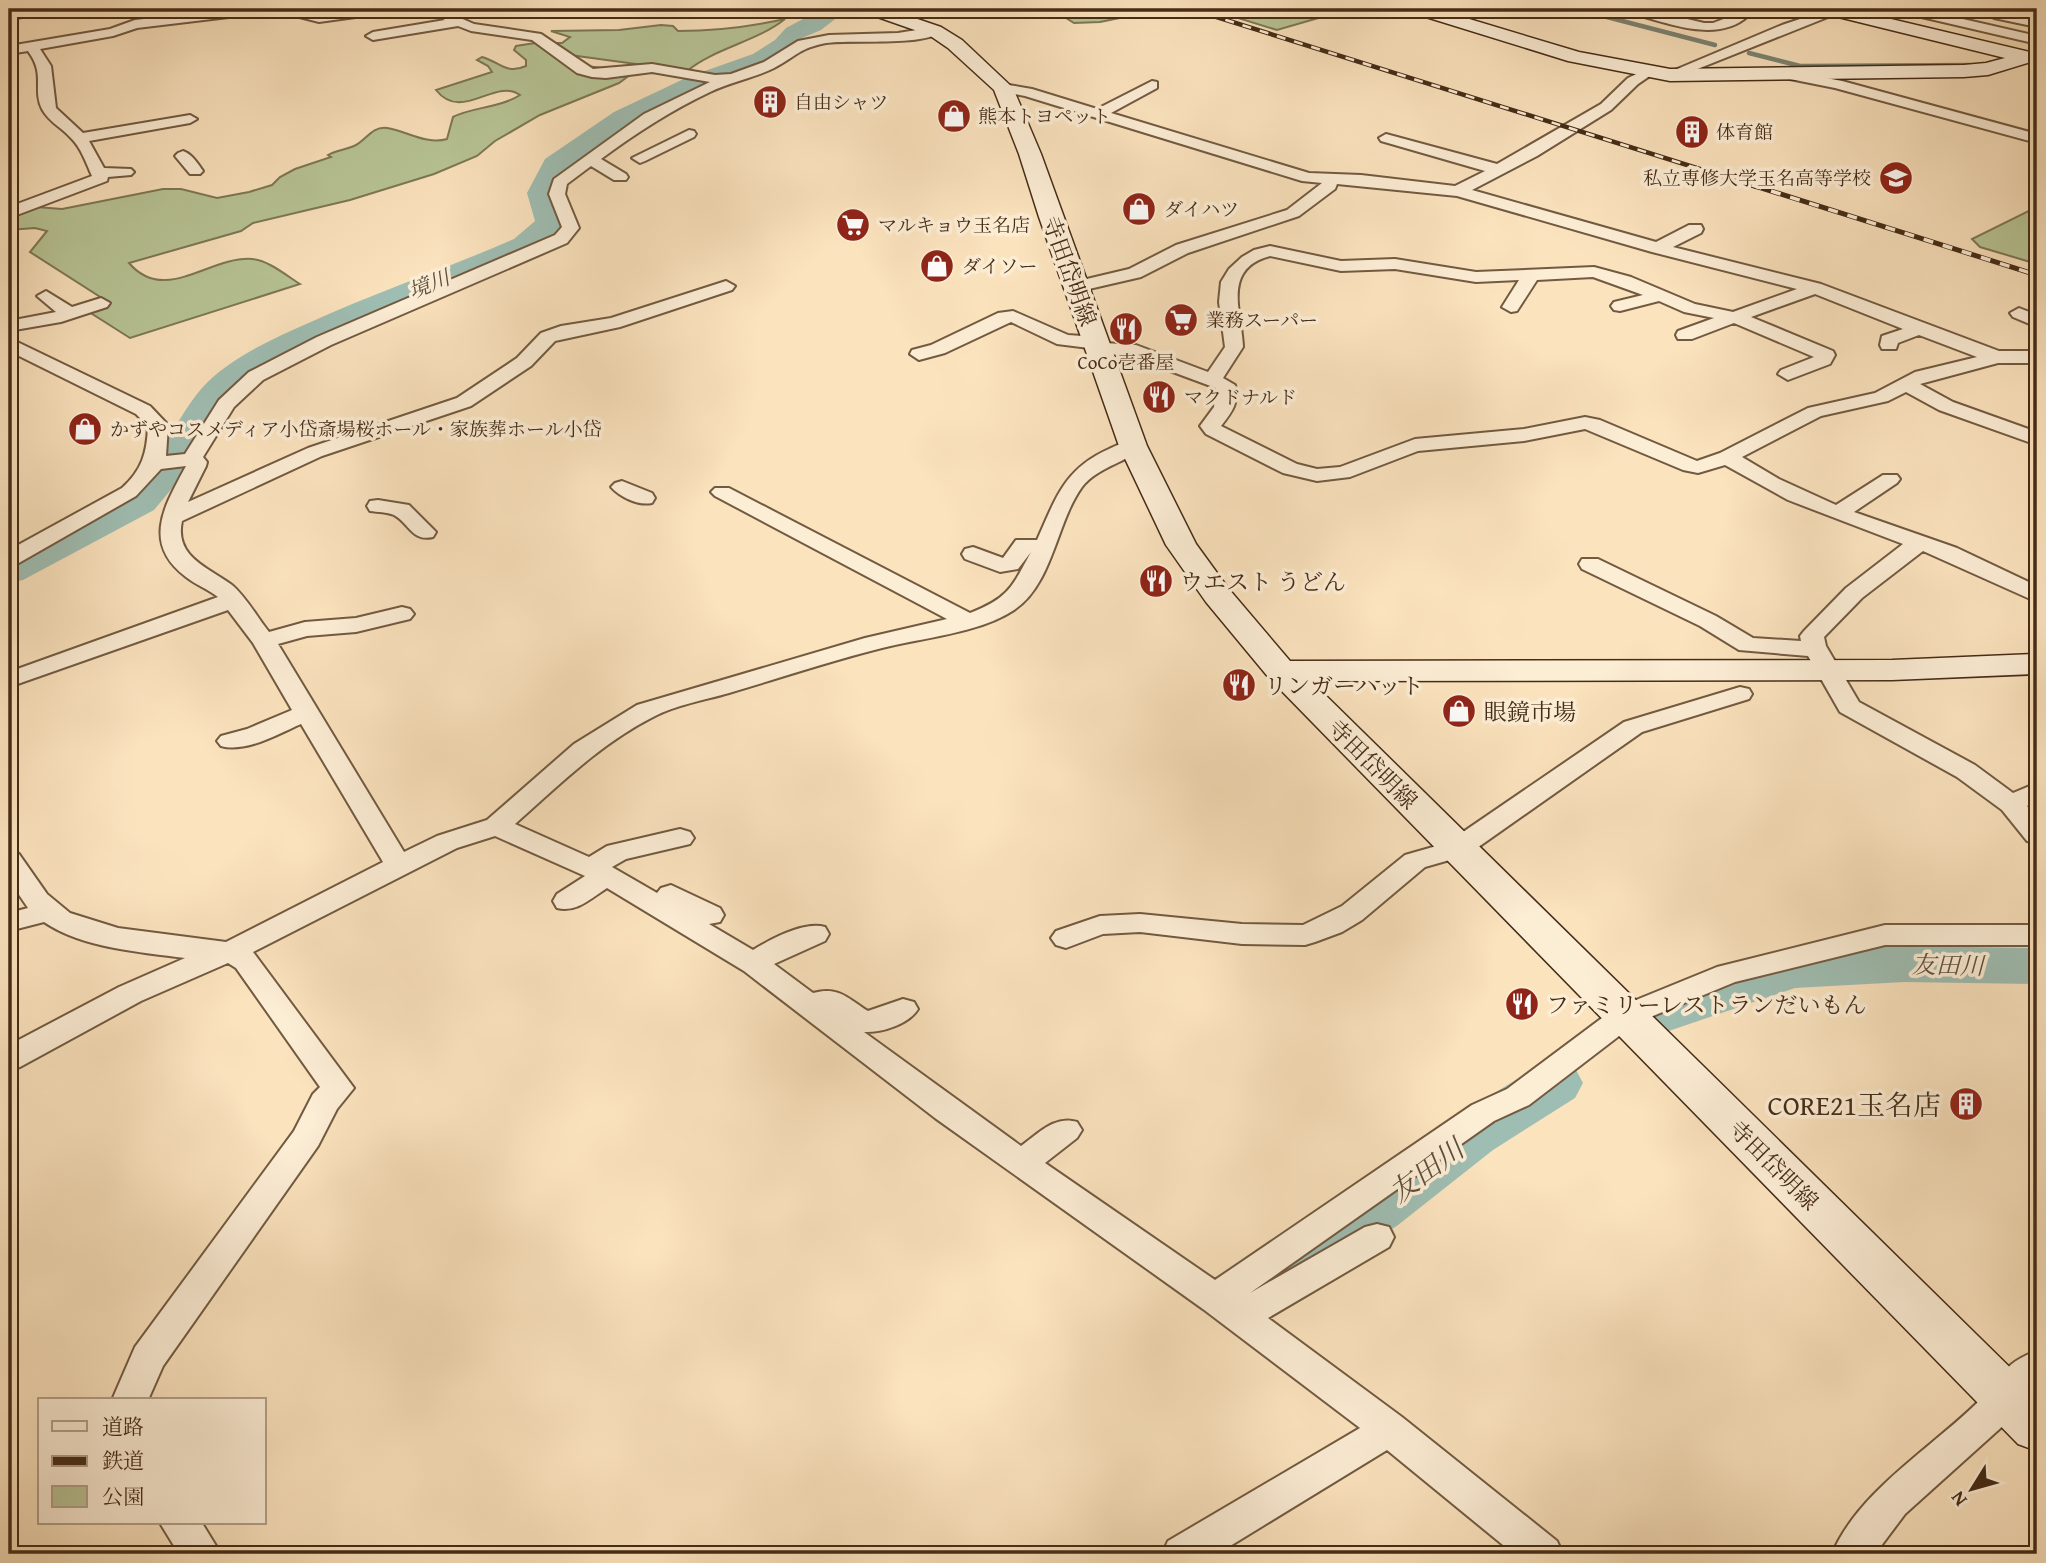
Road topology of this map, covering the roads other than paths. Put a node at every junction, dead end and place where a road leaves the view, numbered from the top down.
1 (49, 9) edge
2 (262, 9) edge
3 (274, 9) edge
4 (385, 9) edge
5 (430, 9) edge
6 (872, 9) edge
7 (1419, 9) edge
8 (1631, 9) edge
9 (1716, 9) edge
10 (1835, 9) edge
11 (1904, 9) edge
12 (2013, 9) edge
13 (15, 12) edge
14 (121, 15) dead end
15 (335, 17) junction
16 (495, 17) dead end
17 (1753, 19) junction
18 (461, 23) junction
19 (915, 23) junction
20 (2037, 23) edge
21 (135, 24) junction
22 (1787, 27) junction
23 (442, 35) dead end
24 (2037, 40) edge
25 (551, 46) junction
26 (32, 47) junction
27 (9, 50) edge
28 (530, 50) dead end
29 (2032, 58) edge
30 (1647, 73) junction
31 (1785, 74) junction
32 (747, 75) junction
33 (1670, 75) junction
34 (1152, 85) dead end
35 (1003, 88) junction
36 (1098, 114) junction
37 (190, 119) dead end
38 (689, 134) dead end
39 (626, 135) junction
40 (80, 138) junction
41 (1386, 138) dead end
42 (2037, 139) edge
43 (668, 144) junction
44 (183, 156) dead end
45 (640, 158) dead end
46 (592, 160) junction
47 (1500, 170) junction
48 (195, 171) dead end
49 (126, 172) dead end
50 (99, 173) junction
51 (620, 177) dead end
52 (1330, 181) junction
53 (83, 187) junction
54 (1457, 191) junction
55 (9, 197) edge
56 (9, 214) edge
57 (1695, 229) dead end
58 (1223, 236) junction
59 (1658, 247) junction
60 (1260, 251) junction
61 (1531, 276) junction
62 (726, 286) dead end
63 (1076, 287) junction
64 (1815, 288) junction
65 (1662, 295) junction
66 (46, 296) dead end
67 (101, 303) dead end
68 (1620, 306) dead end
69 (1511, 307) dead end
70 (69, 313) junction
71 (2019, 313) dead end
72 (1733, 317) junction
73 (2037, 322) edge
74 (9, 326) edge
75 (1920, 329) junction
76 (1685, 335) dead end
77 (9, 344) edge
78 (1889, 345) dead end
79 (1097, 346) junction
80 (919, 354) dead end
81 (1998, 356) junction
82 (2037, 357) edge
83 (1788, 374) dead end
84 (1213, 379) junction
85 (1905, 384) junction
86 (2037, 439) edge
87 (1133, 446) junction
88 (1727, 457) junction
89 (189, 459) junction
90 (156, 463) junction
91 (1890, 479) dead end
92 (622, 487) dead end
93 (722, 492) dead end
94 (644, 498) dead end
95 (377, 506) dead end
96 (1840, 512) junction
97 (173, 517) junction
98 (425, 532) dead end
99 (1920, 542) junction
100 (1044, 547) junction
101 (973, 554) dead end
102 (9, 559) edge
103 (1590, 564) dead end
104 (2037, 596) edge
105 (233, 600) junction
106 (402, 614) dead end
107 (966, 621) junction
108 (264, 641) junction
109 (1821, 658) junction
110 (2037, 664) edge
111 (1281, 671) junction
112 (9, 680) edge
113 (1740, 694) dead end
114 (304, 714) junction
115 (230, 741) dead end
116 (2037, 791) edge
117 (2011, 804) junction
118 (497, 826) junction
119 (2037, 835) edge
120 (680, 838) dead end
121 (1457, 849) junction
122 (9, 860) edge
123 (401, 864) junction
124 (598, 872) junction
125 (567, 901) dead end
126 (651, 902) junction
127 (48, 912) junction
128 (710, 915) dead end
129 (9, 922) edge
130 (815, 934) dead end
131 (2037, 935) edge
132 (1066, 938) dead end
133 (232, 951) junction
134 (754, 964) junction
135 (810, 1006) junction
136 (903, 1010) dead end
137 (1625, 1016) junction
138 (9, 1059) edge
139 (1066, 1130) dead end
140 (1021, 1163) junction
141 (1377, 1237) dead end
142 (1229, 1309) junction
143 (2037, 1366) edge
144 (2005, 1395) junction
145 (131, 1398) edge
146 (2037, 1428) edge
147 (1378, 1436) junction
148 (181, 1524) edge
149 (201, 1554) edge
150 (1182, 1554) edge
151 (1543, 1554) edge
152 (1852, 1554) edge

1 - 13 street
2 - 21 street
3 - 15 street
4 - 15 street
5 - 18 street
6 - 19 main road, 寺田岱明線
7 - 30 main road
8 - 17 street
9 - 17 street
10 - 22 street
10 - 29 main road
11 - 24 street
12 - 20 street
14 - 21 street
15 - 18 street
16 - 18 street
17 - 22 street
18 - 23 street
18 - 25 street
19 - 32 street
19 - 35 main road, 寺田岱明線
21 - 26 street
22 - 33 street
25 - 28 street
25 - 32 street
26 - 27 street
26 - 40 street
29 - 31 main road
30 - 33 main road
30 - 47 street
31 - 33 main road
31 - 42 street
32 - 39 street
34 - 36 street
35 - 36 street
35 - 63 main road, 寺田岱明線
36 - 52 street
37 - 40 street
38 - 43 street
39 - 43 street
39 - 46 street
40 - 50 street
41 - 47 street
43 - 45 street
44 - 48 street
46 - 51 street
46 - 89 street
47 - 54 street
49 - 50 street
50 - 53 street
52 - 54 street
52 - 58 street
53 - 55 street
53 - 56 street
54 - 59 street
57 - 59 street
58 - 60 street
58 - 63 street
59 - 64 street
60 - 61 street
60 - 84 street
61 - 65 street
61 - 69 street
62 - 97 street
63 - 79 main road, 寺田岱明線
64 - 72 street
64 - 75 street
65 - 68 street
65 - 72 street
66 - 70 street
67 - 70 street
70 - 74 street
71 - 73 street
72 - 76 street
72 - 83 street
75 - 78 street
75 - 81 street
77 - 90 street
79 - 80 street
79 - 84 street
79 - 87 main road, 寺田岱明線
81 - 82 street
81 - 85 street
84 - 88 street
85 - 86 street
85 - 88 street
87 - 100 street
87 - 111 main road, 寺田岱明線
88 - 96 street
89 - 90 street
89 - 97 street
90 - 102 street
91 - 96 street
92 - 94 street
93 - 107 street
95 - 98 street
96 - 99 street
97 - 105 street
99 - 104 street
99 - 109 street
100 - 101 street
100 - 107 street
103 - 109 street
105 - 108 street
105 - 112 street
106 - 108 street
107 - 118 street
108 - 114 street
109 - 110 main road
109 - 111 main road
109 - 117 street
111 - 121 main road, 寺田岱明線
113 - 121 street
114 - 115 street
114 - 123 street
116 - 117 street
117 - 119 street
118 - 123 street
118 - 124 street
120 - 124 street
121 - 132 street
121 - 137 main road, 寺田岱明線
122 - 127 street
123 - 133 street
124 - 125 street
124 - 126 street
126 - 128 street
126 - 134 street
127 - 129 street
127 - 133 street
130 - 134 street
131 - 137 street
133 - 138 street
133 - 145 street
134 - 135 street
135 - 136 street
135 - 140 street
137 - 142 street
137 - 144 main road, 寺田岱明線
139 - 140 street
140 - 142 street
141 - 142 street
142 - 147 street
143 - 144 street
144 - 146 main road, 寺田岱明線
144 - 152 street
147 - 150 street
147 - 151 street
148 - 149 street

